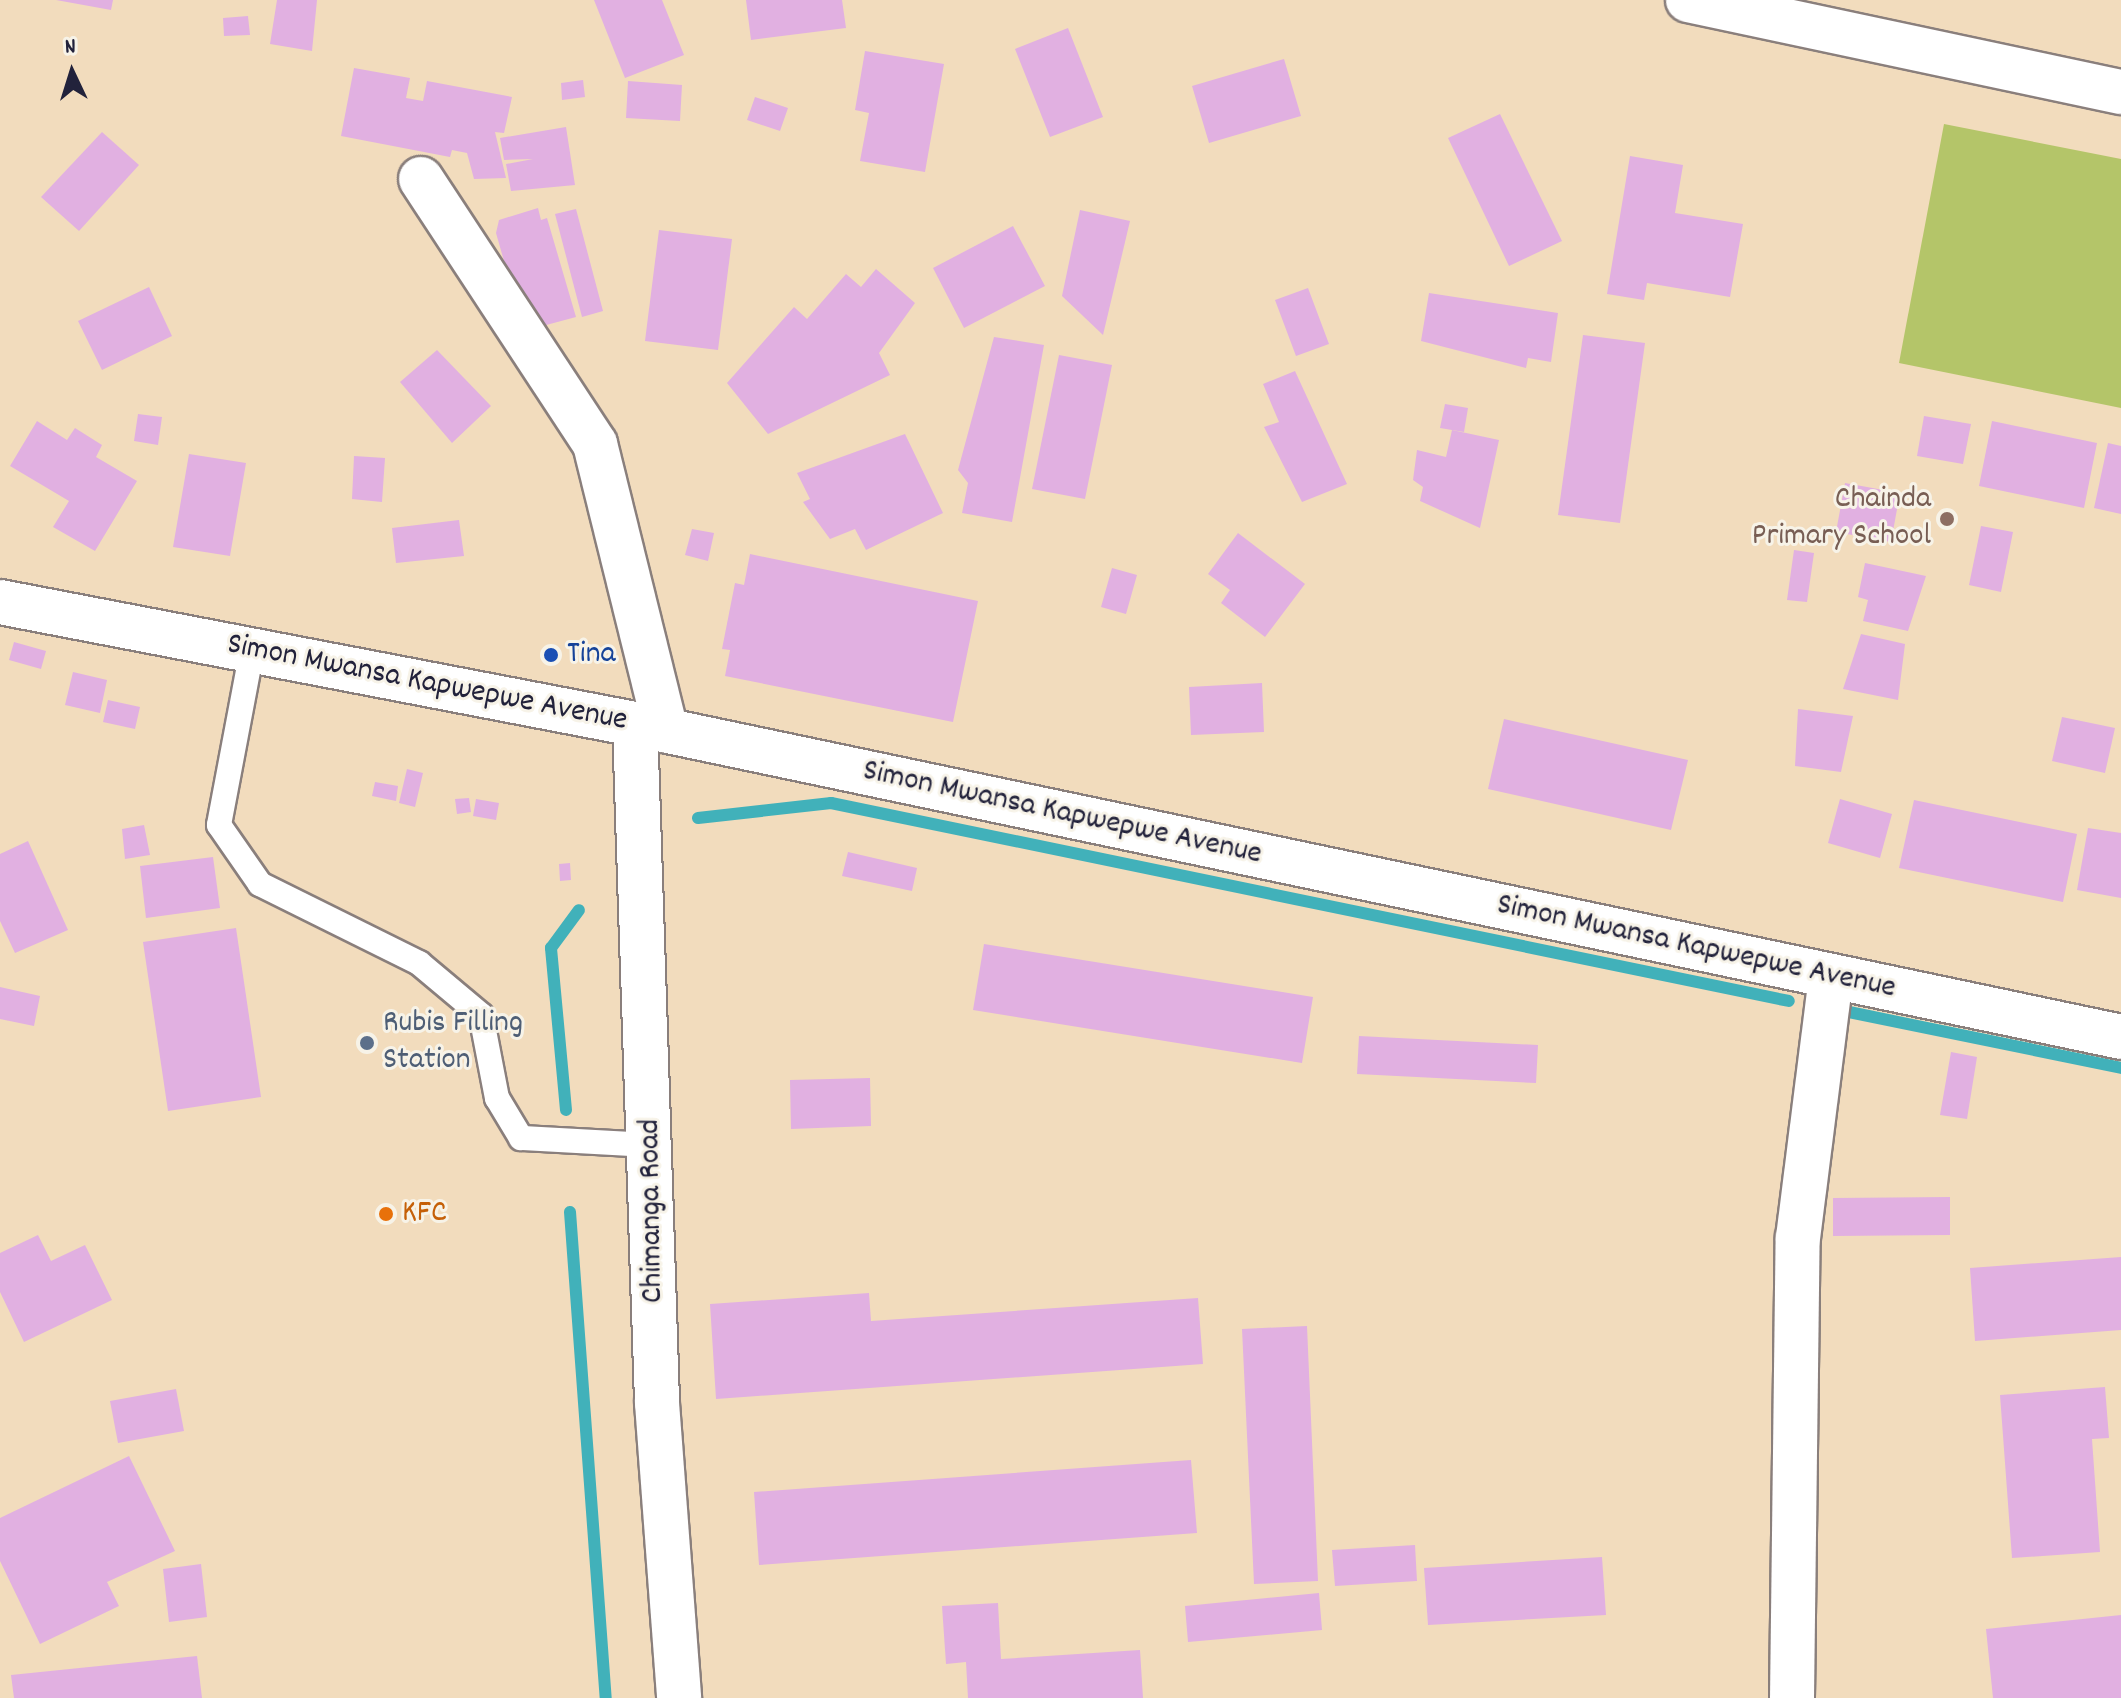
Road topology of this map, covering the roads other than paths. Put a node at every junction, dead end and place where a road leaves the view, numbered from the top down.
1 (1688, 0) edge
2 (2121, 92) edge
3 (421, 179) dead end
4 (0, 602) edge
5 (252, 650) junction
6 (651, 727) junction
7 (1831, 977) junction
8 (2121, 1037) edge
9 (651, 1145) junction
10 (679, 1698) edge
11 (1792, 1698) edge

1 - 2 street
3 - 6 street, Chimanga Road
4 - 5 street, Simon Mwansa Kapwepwe Avenue
5 - 6 street, Simon Mwansa Kapwepwe Avenue
5 - 9 lane
6 - 7 street, Simon Mwansa Kapwepwe Avenue
6 - 9 street, Chimanga Road
7 - 8 street, Simon Mwansa Kapwepwe Avenue
7 - 11 street
9 - 10 street, Chimanga Road

